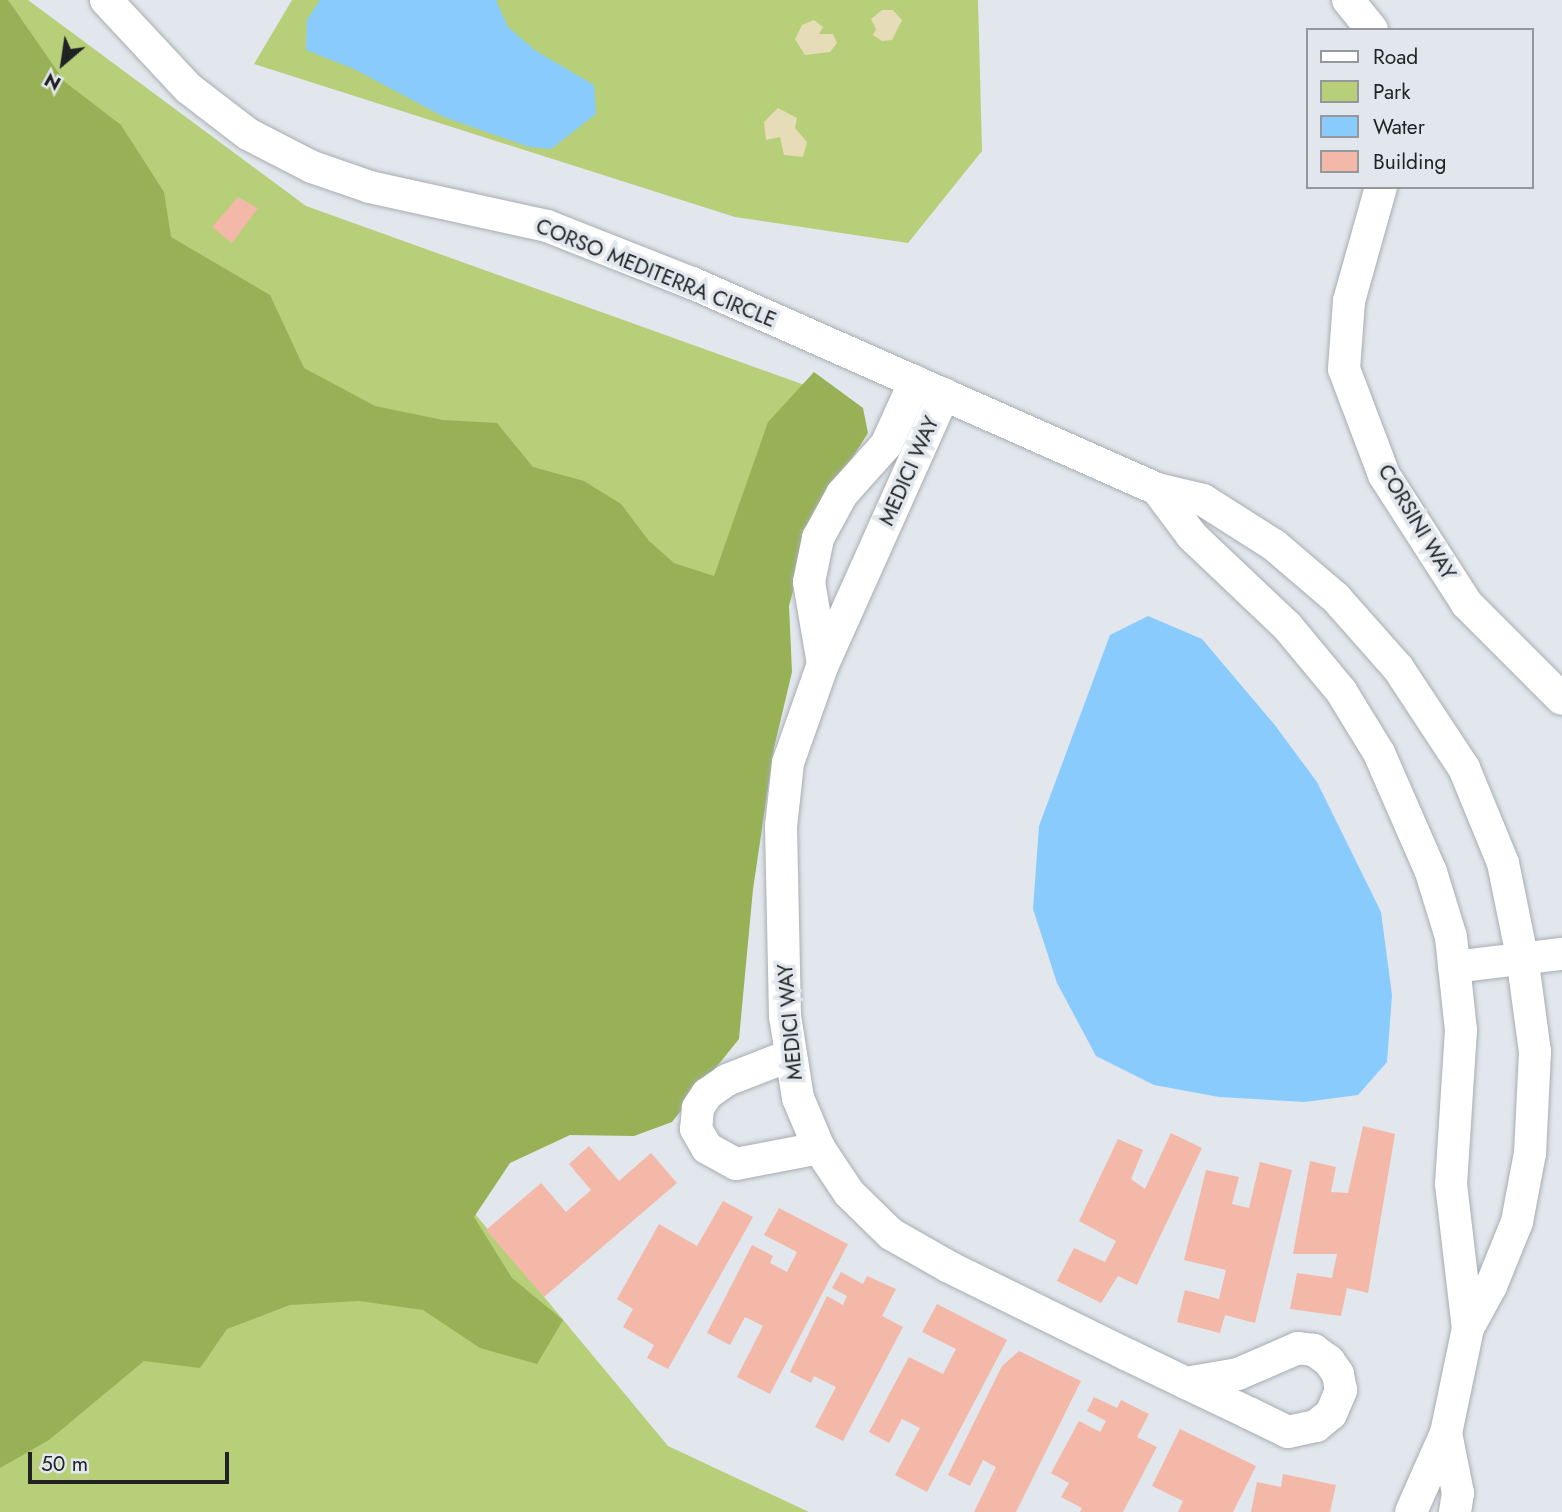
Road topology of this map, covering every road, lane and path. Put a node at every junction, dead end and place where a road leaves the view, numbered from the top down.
1 (106, 0) edge
2 (1348, 0) edge
3 (1370, 28) edge
4 (1380, 189) edge
5 (915, 381) junction
6 (944, 394) junction
7 (1157, 489) junction
8 (846, 490) junction
9 (890, 514) junction
10 (810, 579) junction
11 (852, 597) junction
12 (822, 664) junction
13 (1562, 699) edge
14 (1562, 954) edge
15 (1522, 956) junction
16 (1454, 967) junction
17 (791, 1055) junction
18 (819, 1148) junction
19 (1468, 1328) junction
20 (1186, 1383) dead end
21 (1446, 1433) junction
22 (1411, 1512) edge
23 (1455, 1512) edge

1 - 5 street, CORSO MEDITERRA CIRCLE
2 - 3 street
4 - 13 street, CORSINI WAY
5 - 6 street, CORSO MEDITERRA CIRCLE
5 - 8 street, MEDICI WAY
6 - 7 street, CORSO MEDITERRA CIRCLE
6 - 9 street, MEDICI WAY
7 - 15 street, CORSO MEDITERRA CIRCLE
7 - 16 street, CORSO MEDITERRA CIRCLE
8 - 9 street
8 - 10 street, MEDICI WAY
9 - 11 street, MEDICI WAY
10 - 11 street
10 - 12 street, MEDICI WAY
11 - 12 street, MEDICI WAY
12 - 17 street, MEDICI WAY
14 - 15 street
15 - 16 street
15 - 19 street, CORSO MEDITERRA CIRCLE
16 - 19 street, CORSO MEDITERRA CIRCLE
17 - 18 street, MEDICI WAY
17 - 18 street
18 - 20 street, MEDICI WAY
19 - 21 street, CORSO MEDITERRA CIRCLE
21 - 22 street, CORSO MEDITERRA CIRCLE
21 - 23 street, CORSO MEDITERRA CIRCLE

